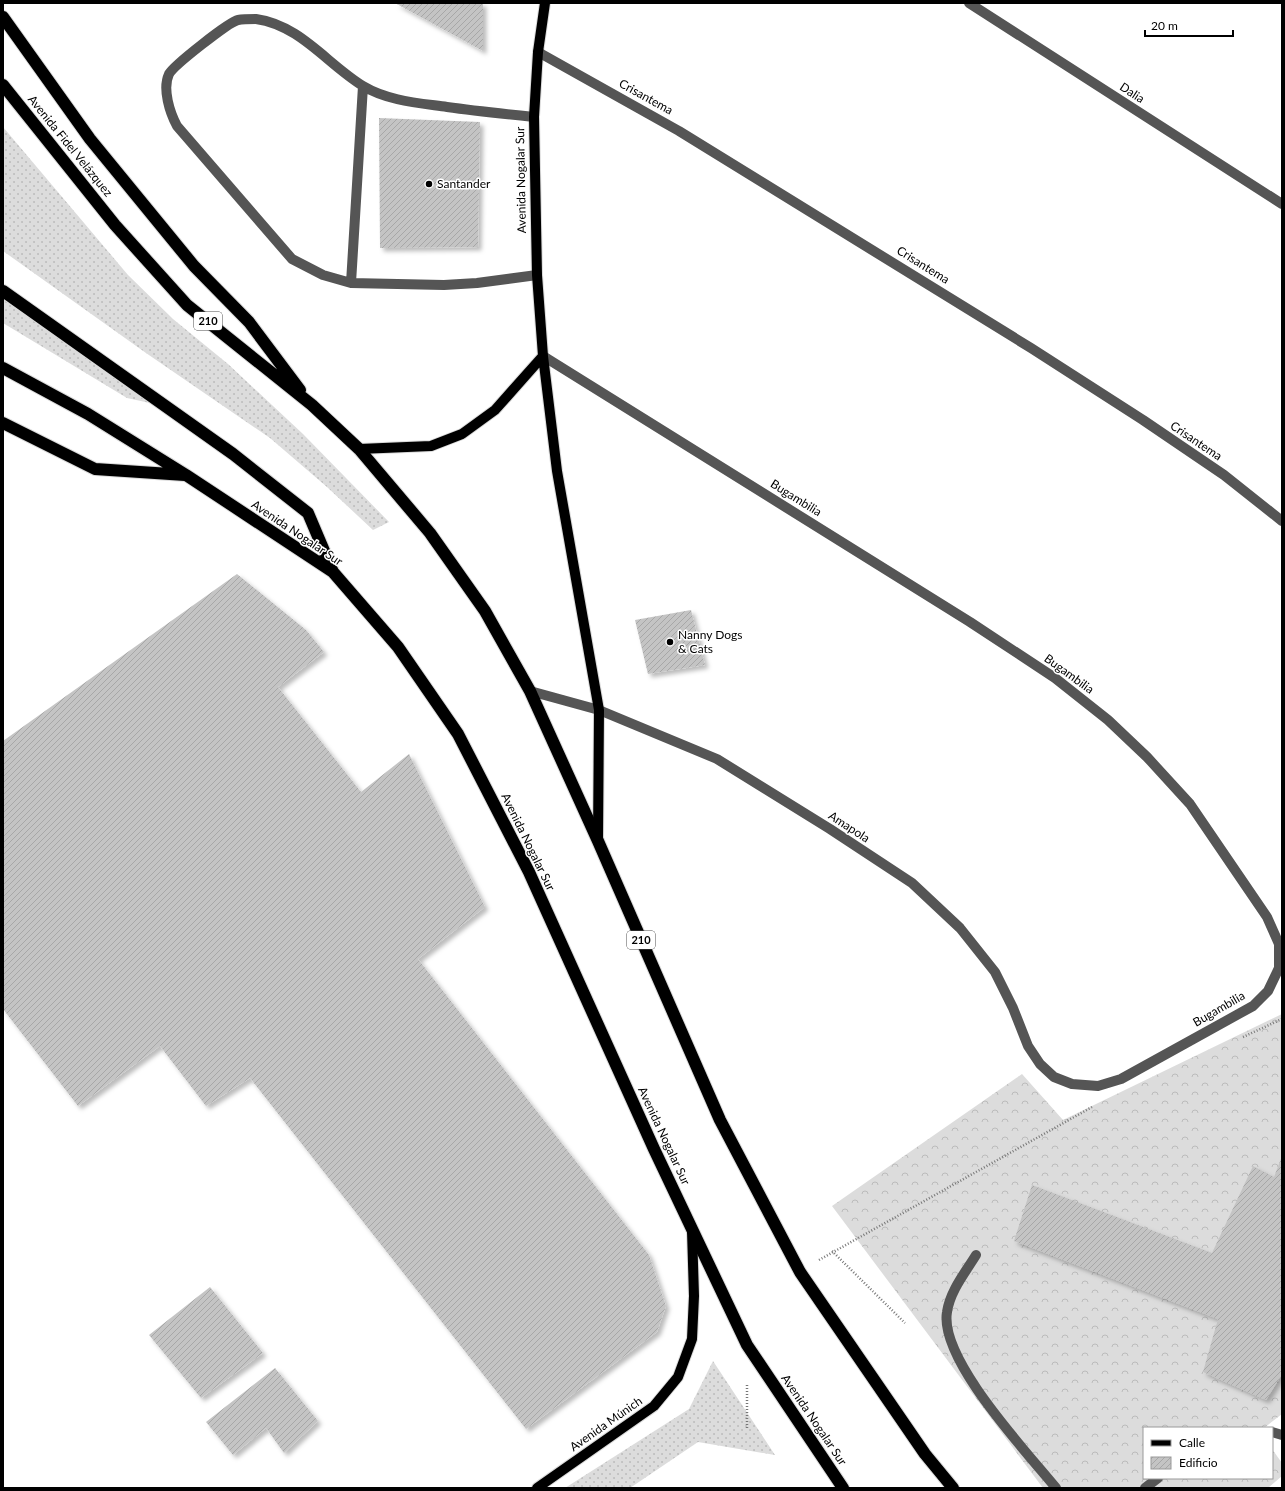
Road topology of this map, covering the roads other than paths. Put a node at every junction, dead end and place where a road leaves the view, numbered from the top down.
1 (545, 3) edge
2 (969, 3) edge
3 (3, 17) edge
4 (538, 52) junction
5 (3, 85) edge
6 (363, 86) junction
7 (534, 117) junction
8 (1282, 204) edge
9 (115, 225) joint
10 (537, 275) junction
11 (351, 283) junction
12 (3, 292) edge
13 (543, 356) junction
14 (3, 368) edge
15 (312, 405) junction
16 (3, 422) edge
17 (359, 449) junction
18 (186, 475) junction
19 (1282, 521) edge
20 (333, 572) junction
21 (530, 691) junction
22 (598, 710) junction
23 (598, 841) junction
24 (1072, 1084) joint
25 (692, 1229) junction
26 (976, 1255) dead end
27 (1157, 1479) edge
28 (537, 1488) edge
29 (843, 1488) edge
30 (953, 1488) edge
31 (1056, 1488) edge
32 (1145, 1488) edge

1 - 4 main road, Avenida Nogalar Sur
2 - 8 street, Dalia
3 - 15 highway
4 - 7 main road, Avenida Nogalar Sur
4 - 19 street, Crisantema
5 - 9 highway, Avenida Fidel Velázquez / 210
6 - 7 street
6 - 11 street
6 - 11 street
7 - 10 main road, Avenida Nogalar Sur
9 - 15 highway, Avenida Nogalar Sur / 210
10 - 11 street
10 - 13 main road, Avenida Nogalar Sur
12 - 20 highway
13 - 17 main road
13 - 22 main road, Avenida Nogalar Sur
13 - 24 street, Bugambilia
14 - 18 highway, Avenida Nogalar Sur
15 - 17 highway, Avenida Nogalar Sur / 210
16 - 18 highway
17 - 21 highway, Avenida Nogalar Sur / 210
18 - 20 highway, Avenida Nogalar Sur
20 - 25 highway, Avenida Nogalar Sur
21 - 22 street, Amapola
21 - 23 highway, Avenida Nogalar Sur / 210
22 - 23 main road, Avenida Nogalar Sur
22 - 24 street, Amapola
23 - 30 highway, Avenida Nogalar Sur / 210
25 - 28 main road, Avenida Múnich
25 - 29 highway, Avenida Nogalar Sur
26 - 31 street
27 - 32 street

